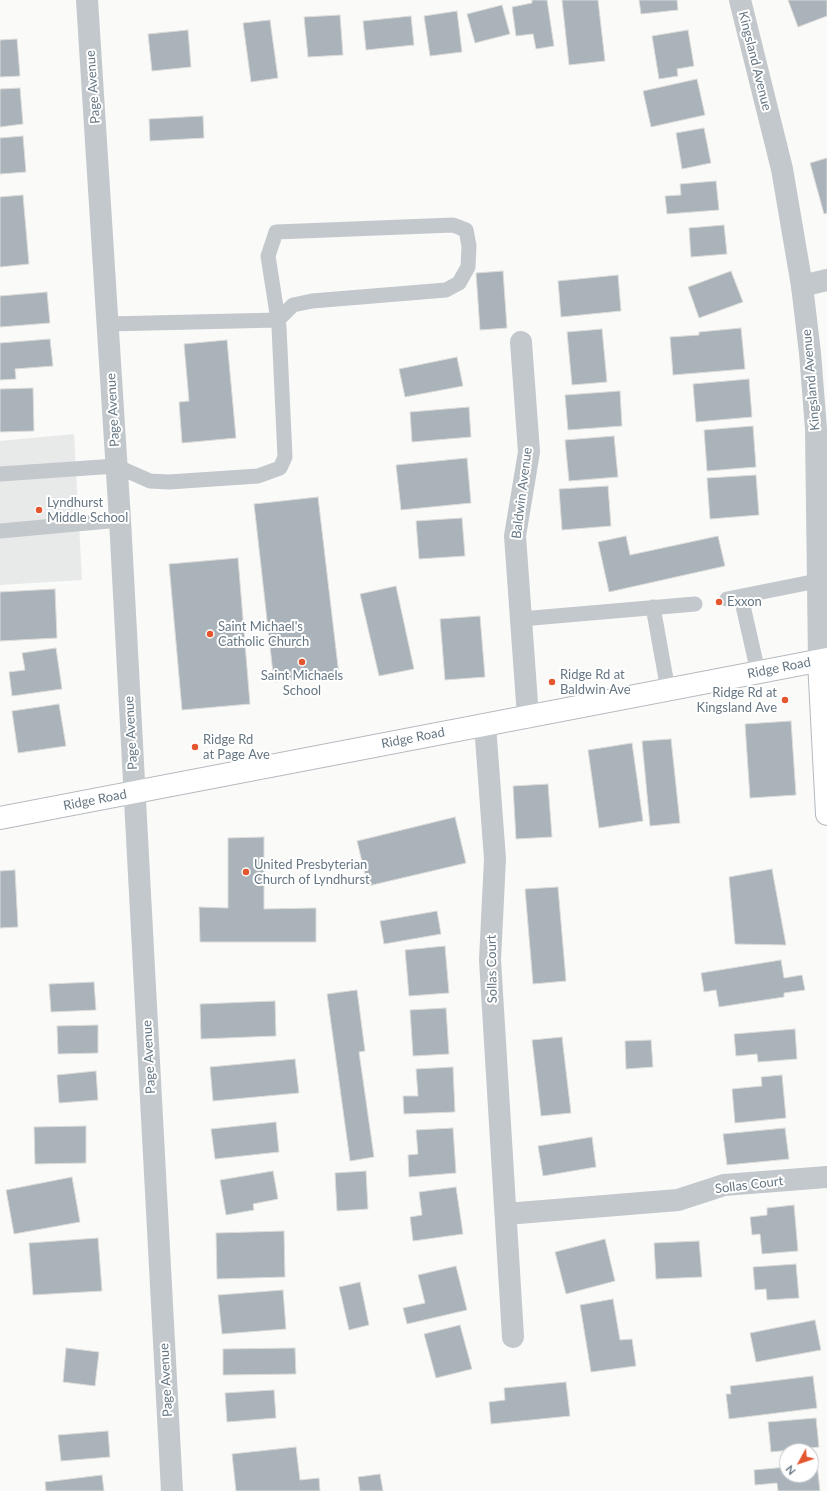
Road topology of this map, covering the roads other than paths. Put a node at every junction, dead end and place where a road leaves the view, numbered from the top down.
1 (87, 0) edge
2 (740, 0) edge
3 (827, 280) edge
4 (802, 286) junction
5 (278, 320) junction
6 (108, 324) junction
7 (521, 342) dead end
8 (116, 466) junction
9 (0, 474) edge
10 (120, 520) junction
11 (0, 531) edge
12 (817, 581) junction
13 (695, 604) dead end
14 (653, 608) junction
15 (521, 619) junction
16 (823, 660) edge
17 (758, 672) junction
18 (668, 690) junction
19 (528, 716) junction
20 (485, 725) junction
21 (134, 792) junction
22 (827, 814) edge
23 (0, 818) edge
24 (827, 1177) edge
25 (506, 1214) junction
26 (513, 1337) dead end
27 (172, 1491) edge

1 - 6 street, Page Avenue
2 - 4 street, Kingsland Avenue
3 - 4 street
4 - 12 street, Kingsland Avenue
5 - 5 lane
5 - 6 lane
5 - 8 lane
6 - 8 street, Page Avenue
7 - 15 street, Baldwin Avenue
8 - 9 lane
8 - 10 street, Page Avenue
10 - 11 lane
10 - 21 street, Page Avenue
12 - 16 street, Kingsland Avenue
12 - 17 lane
13 - 14 lane
14 - 15 lane
14 - 18 lane
15 - 19 street, Baldwin Avenue
16 - 17 main road, Ridge Road
16 - 22 main road, Kingsland Avenue
17 - 18 main road, Ridge Road
18 - 19 main road, Ridge Road
19 - 20 main road, Ridge Road
20 - 21 main road, Ridge Road
20 - 25 street, Sollas Court
21 - 23 main road, Ridge Road
21 - 27 street, Page Avenue
24 - 25 street, Sollas Court
25 - 26 street, Sollas Court

